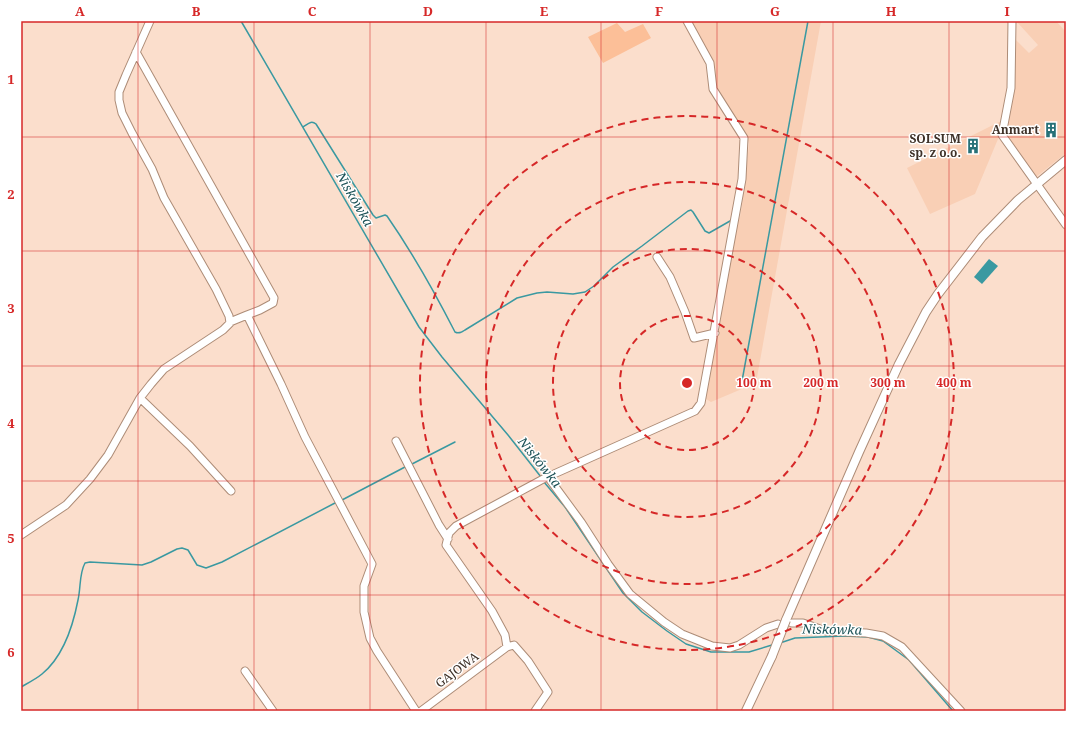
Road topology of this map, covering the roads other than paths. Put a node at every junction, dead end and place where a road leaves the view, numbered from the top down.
1 (150, 21) edge
2 (687, 21) edge
3 (1012, 21) edge
4 (136, 52) junction
5 (1066, 160) edge
6 (1037, 184) junction
7 (1066, 225) edge
8 (657, 257) dead end
9 (247, 315) junction
10 (230, 322) junction
11 (715, 333) junction
12 (140, 398) junction
13 (396, 441) dead end
14 (546, 478) junction
15 (231, 491) dead end
16 (21, 536) edge
17 (448, 538) junction
18 (789, 621) junction
19 (778, 624) dead end
20 (507, 647) junction
21 (245, 672) dead end
22 (274, 711) edge
23 (416, 711) edge
24 (420, 711) edge
25 (535, 711) edge
26 (746, 711) edge
27 (961, 711) edge

1 - 4 street
2 - 11 street
3 - 6 street
4 - 9 street
4 - 10 street
5 - 6 main road
6 - 7 street
6 - 18 main road
8 - 11 street
9 - 10 street
9 - 23 street
10 - 12 street
11 - 14 street
12 - 15 street
12 - 16 street
13 - 17 street
14 - 17 street
14 - 19 street
17 - 20 street
18 - 26 main road, bridge
18 - 27 street
20 - 24 street, GAJOWA
20 - 25 street
21 - 22 street

